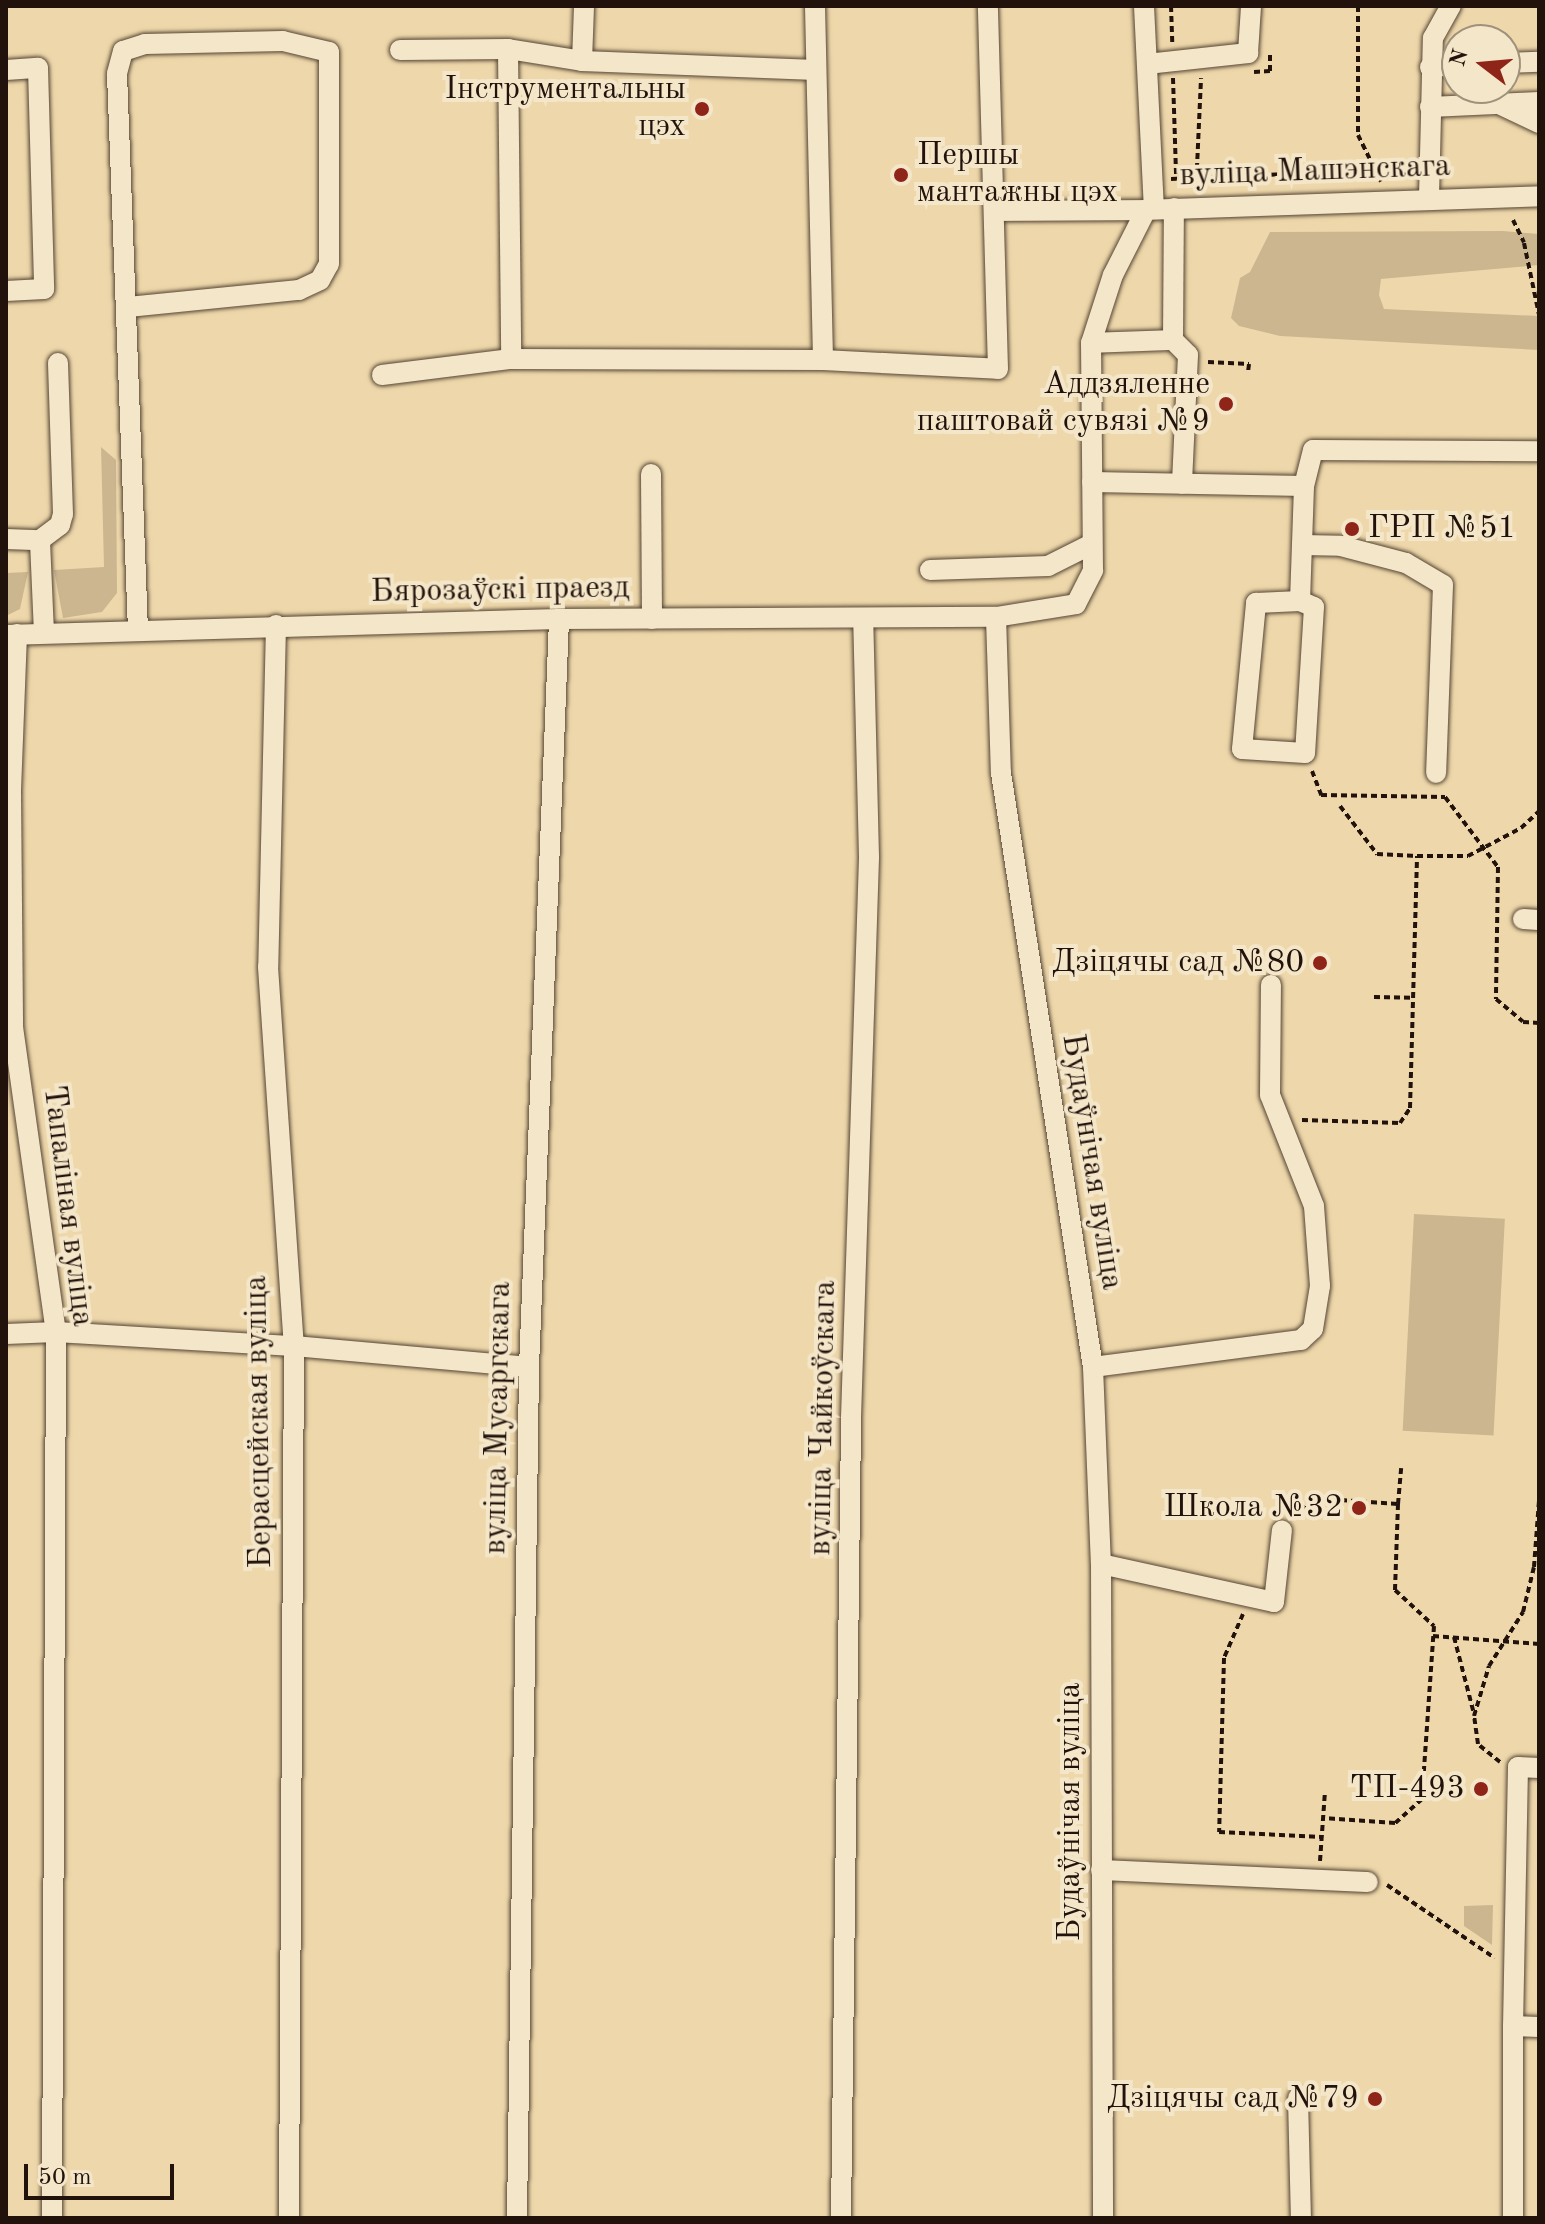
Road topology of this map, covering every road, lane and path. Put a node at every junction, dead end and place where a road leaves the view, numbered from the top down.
1 (584, 6) edge
2 (815, 6) edge
3 (988, 6) edge
4 (1144, 6) edge
5 (1171, 6) edge
6 (1251, 6) edge
7 (1358, 6) edge
8 (1451, 6) edge
9 (508, 49) junction
10 (400, 50) dead end
11 (582, 61) junction
12 (1173, 62) junction
13 (1147, 64) junction
14 (1441, 66) edge
15 (1430, 67) junction
16 (6, 70) edge
17 (816, 70) junction
18 (1201, 73) dead end
19 (1481, 104) edge
20 (1500, 104) edge
21 (1430, 107) junction
22 (1539, 123) edge
23 (1376, 170) junction
24 (1201, 175) junction
25 (1176, 176) junction
26 (1154, 188) junction
27 (1539, 196) edge
28 (1429, 197) junction
29 (1388, 199) junction
30 (1166, 208) junction
31 (996, 211) junction
32 (1513, 220) dead end
33 (6, 291) edge
34 (128, 307) junction
35 (1539, 315) edge
36 (1173, 340) junction
37 (1091, 343) junction
38 (511, 359) junction
39 (823, 360) junction
40 (1197, 362) dead end
41 (58, 363) dead end
42 (1248, 372) dead end
43 (382, 375) dead end
44 (1539, 451) edge
45 (651, 474) dead end
46 (1092, 482) junction
47 (1182, 484) junction
48 (1304, 486) junction
49 (6, 539) edge
50 (40, 540) junction
51 (1092, 544) junction
52 (1302, 545) junction
53 (930, 570) dead end
54 (1300, 601) junction
55 (996, 617) junction
56 (863, 618) junction
57 (559, 619) junction
58 (652, 619) junction
59 (276, 625) junction
60 (138, 630) junction
61 (44, 633) junction
62 (11, 635) edge
63 (1305, 753) junction
64 (1436, 773) dead end
65 (1340, 806) dead end
66 (1539, 811) edge
67 (1484, 847) junction
68 (1417, 856) junction
69 (1271, 985) dead end
70 (1374, 997) dead end
71 (1413, 998) junction
72 (1539, 1023) edge
73 (1279, 1119) junction
74 (56, 1332) junction
75 (6, 1334) edge
76 (294, 1346) junction
77 (529, 1367) junction
78 (1093, 1367) junction
79 (1401, 1468) dead end
80 (1539, 1501) edge
81 (1398, 1504) junction
82 (1282, 1530) joint
83 (1101, 1564) junction
84 (1250, 1597) junction
85 (1433, 1636) junction
86 (1454, 1637) junction
87 (1504, 1641) junction
88 (1539, 1644) edge
89 (1474, 1716) junction
90 (1518, 1767) junction
91 (1539, 1768) edge
92 (1325, 1792) dead end
93 (1323, 1818) junction
94 (1322, 1837) junction
95 (1101, 1870) junction
96 (1319, 1879) junction
97 (1368, 1882) joint
98 (1513, 1971) junction
99 (1513, 2026) junction
100 (1539, 2027) edge
101 (1298, 2098) dead end
102 (52, 2218) edge
103 (289, 2218) edge
104 (517, 2218) edge
105 (841, 2218) edge
106 (1103, 2218) edge
107 (1301, 2218) edge
108 (1513, 2218) edge

1 - 11 street
2 - 17 street
3 - 31 street
4 - 13 street, вуліца Машэнскага
5 - 12 path
6 - 12 street
7 - 23 path
8 - 15 street
9 - 10 street
9 - 11 street
9 - 38 street
11 - 17 street
12 - 13 street
12 - 25 path
13 - 26 street, вуліца Машэнскага
14 - 15 street
15 - 21 street
16 - 33 street
17 - 39 street
18 - 24 path
19 - 21 street
20 - 22 street
21 - 28 street
23 - 24 path
23 - 29 path
24 - 25 path
24 - 30 path
25 - 26 path
26 - 30 street, вуліца Машэнскага
27 - 28 street, вуліца Машэнскага
28 - 29 street, вуліца Машэнскага
29 - 30 street, вуліца Машэнскага
30 - 31 street
30 - 36 street
30 - 37 street
31 - 39 street
32 - 35 path
34 - 34 street
34 - 60 street
36 - 37 street
36 - 47 street
37 - 46 street
38 - 39 street
38 - 43 street
40 - 42 path
41 - 50 street
44 - 48 street
45 - 58 street
46 - 47 street
46 - 51 street
47 - 48 street
48 - 52 street
49 - 50 street
50 - 61 street
51 - 53 street
51 - 55 street
52 - 54 street
52 - 64 street
54 - 63 street
54 - 63 street
55 - 56 street, Бярозаўскі праезд
55 - 78 street, Будаўнічая вуліца
56 - 58 street, Бярозаўскі праезд
56 - 105 street, вуліца Чайкоўскага
57 - 58 street, Бярозаўскі праезд
57 - 59 street, Бярозаўскі праезд
57 - 77 street, вуліца Мусаргскага
59 - 60 street, Бярозаўскі праезд
59 - 76 street, Берасцейская вуліца
60 - 61 street, Бярозаўскі праезд
61 - 62 street, Бярозаўскі праезд
62 - 74 street, Тапаліная вуліца
63 - 67 path
65 - 68 path
66 - 67 path
67 - 68 path
67 - 72 path
68 - 71 path
69 - 73 street
70 - 71 path
71 - 73 path
73 - 78 street
74 - 75 street
74 - 76 street
74 - 102 street, Тапаліная вуліца
76 - 77 street
76 - 103 street, Берасцейская вуліца
77 - 104 street, вуліца Мусаргскага
78 - 83 street, Будаўнічая вуліца
79 - 81 path
80 - 87 path
81 - 82 path
81 - 85 path
82 - 84 street
83 - 84 street
83 - 95 street, Будаўнічая вуліца
84 - 94 path
85 - 86 path
85 - 93 path
86 - 87 path
86 - 89 path
87 - 88 path
87 - 89 path
89 - 90 path
90 - 91 street
90 - 98 street
92 - 93 path
93 - 94 path
94 - 96 path
95 - 96 street
95 - 106 street, Будаўнічая вуліца
96 - 97 street
97 - 98 path
98 - 99 street
99 - 100 street
99 - 108 street
101 - 107 street

